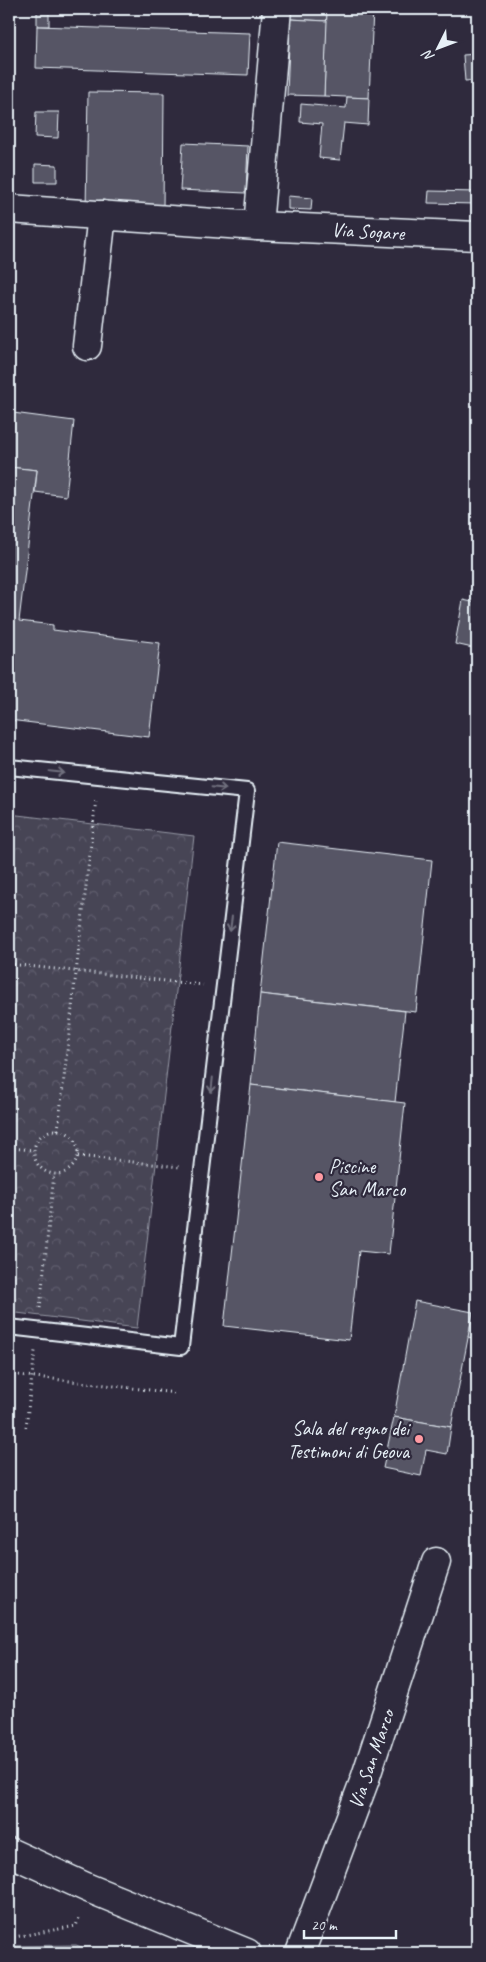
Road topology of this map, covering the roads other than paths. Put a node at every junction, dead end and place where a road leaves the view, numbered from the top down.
1 (277, 9) edge
2 (9, 209) edge
3 (102, 215) junction
4 (258, 226) junction
5 (477, 236) edge
6 (87, 346) dead end
7 (9, 768) edge
8 (9, 1327) edge
9 (436, 1562) dead end
10 (9, 1852) edge
11 (247, 1953) edge
12 (300, 1953) edge

1 - 4 street
2 - 3 street, Via Sogare
3 - 4 street, Via Sogare
3 - 6 street
4 - 5 street, Via Sogare
7 -> 8 lane
9 - 12 street, Via San Marco
10 - 11 street

